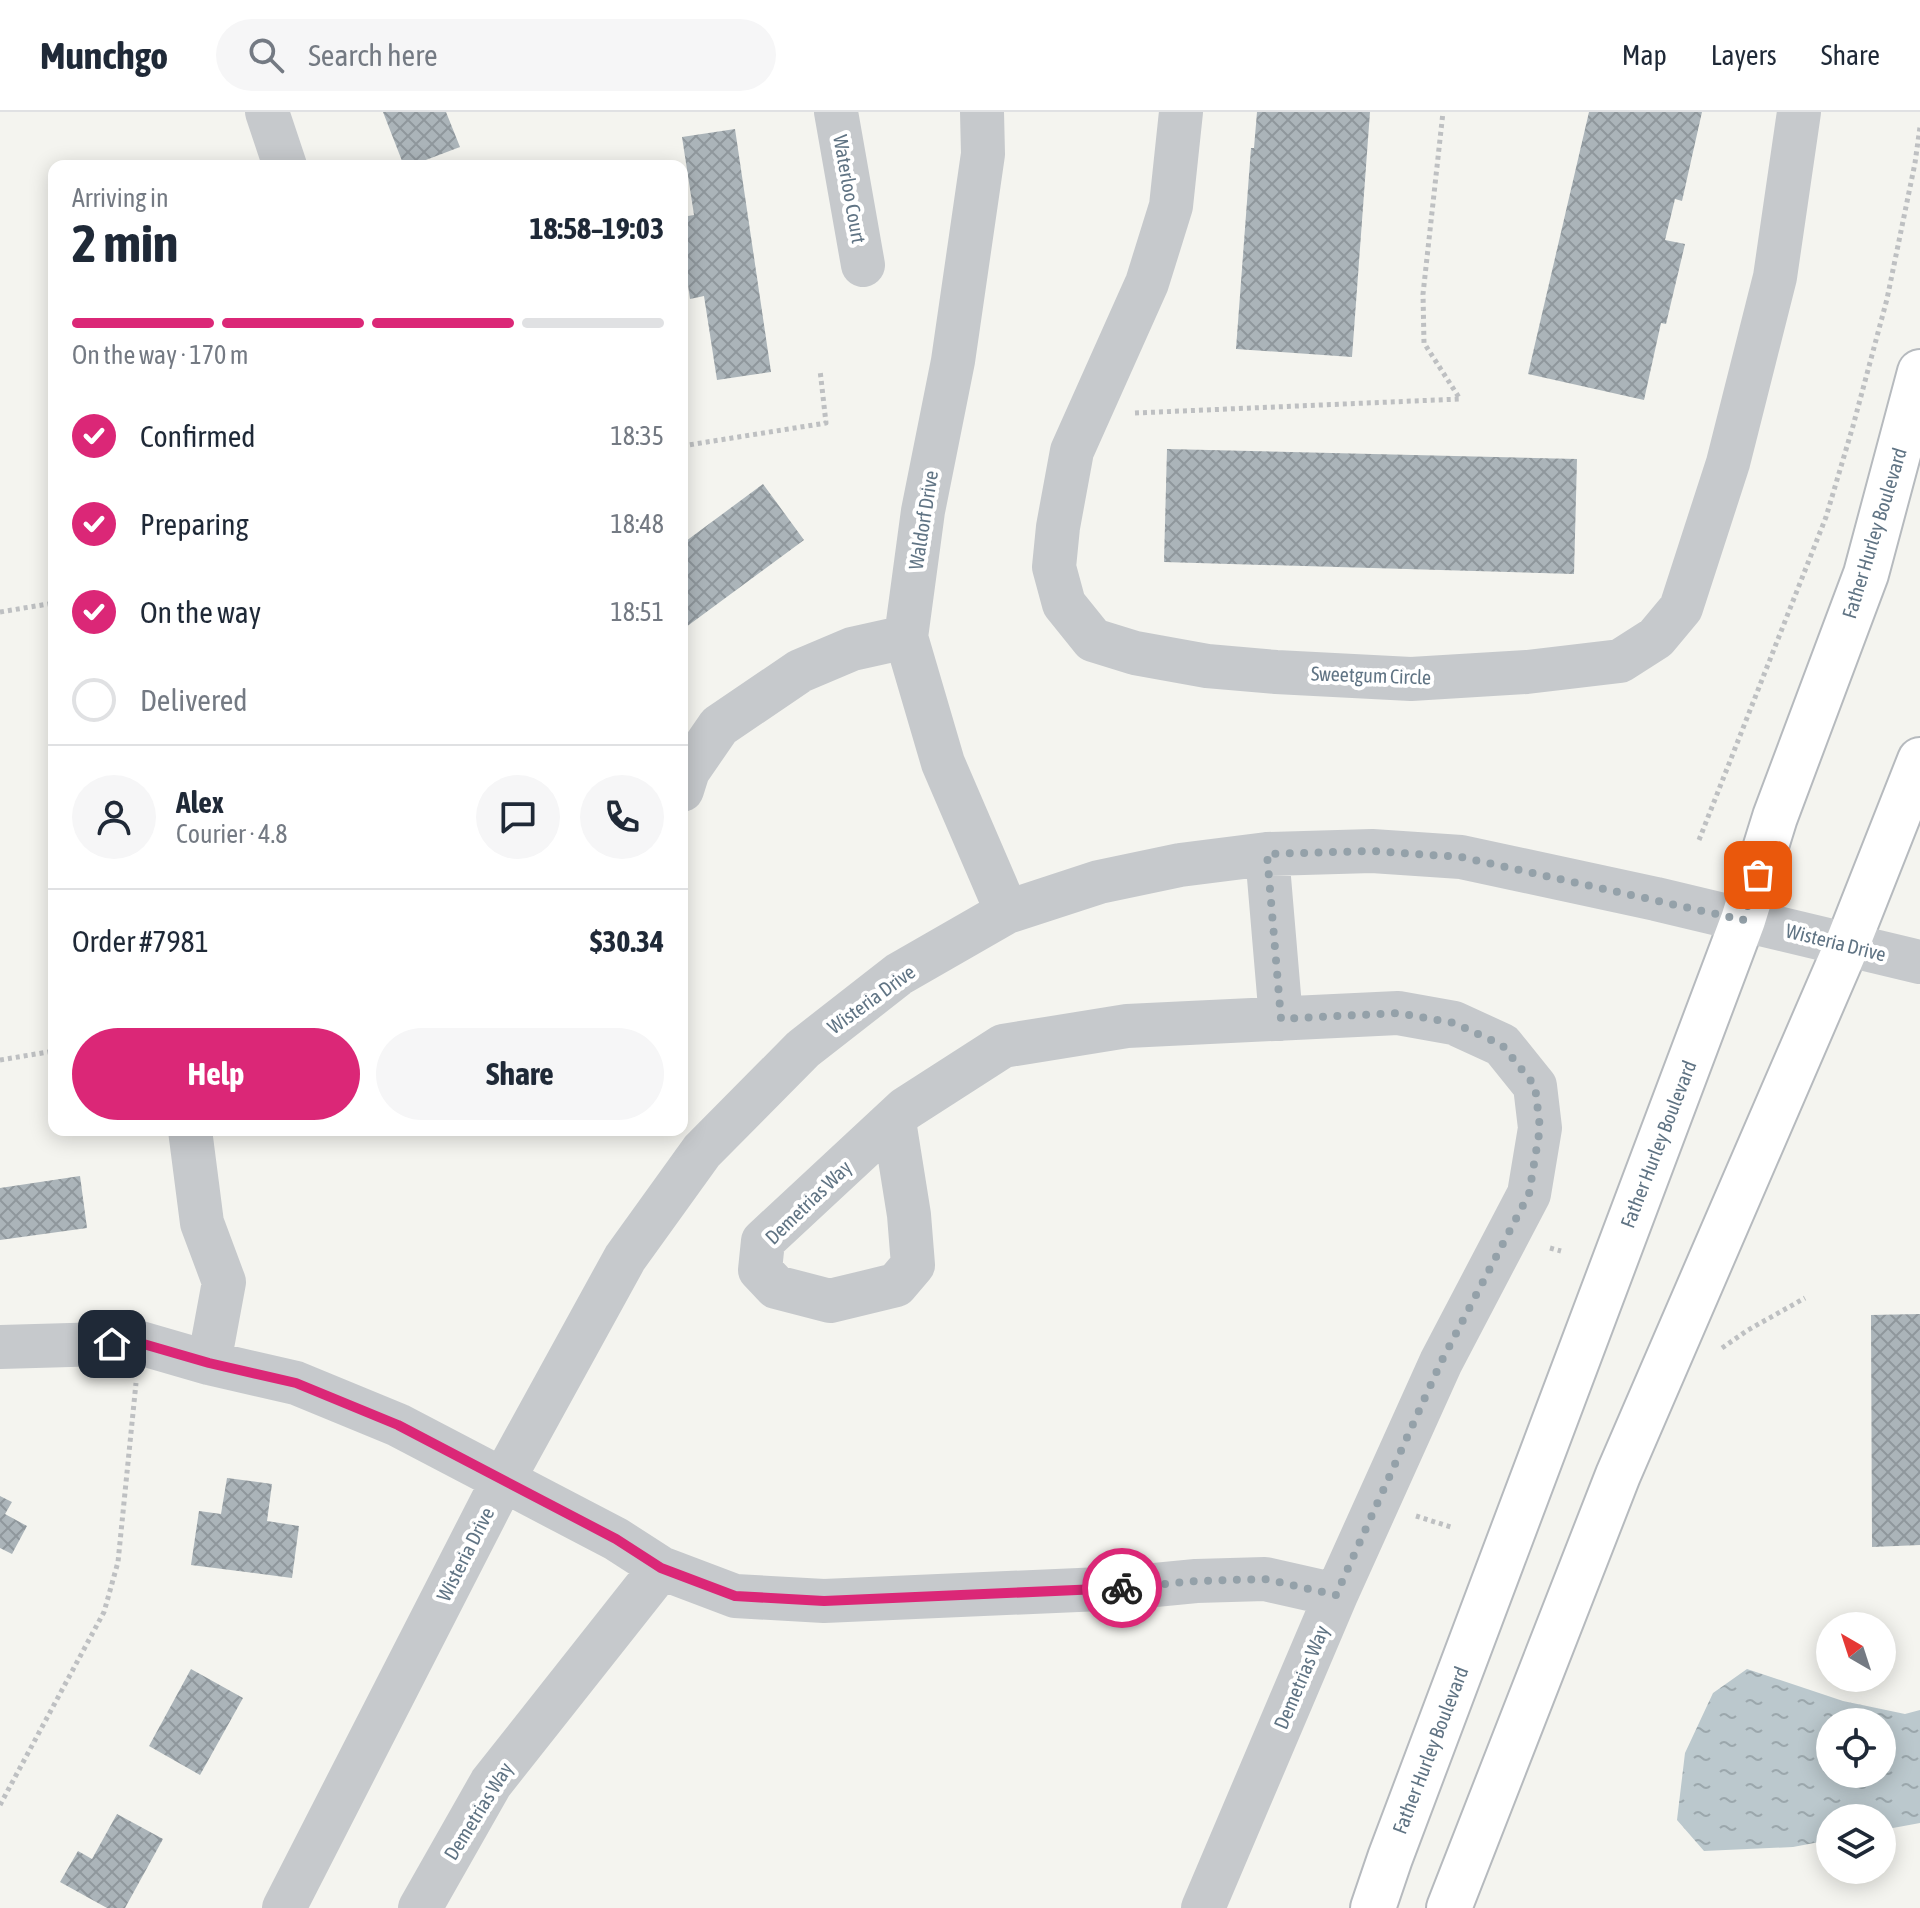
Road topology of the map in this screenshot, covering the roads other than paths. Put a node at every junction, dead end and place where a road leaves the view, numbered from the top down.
1 (267, 112) edge
2 (836, 112) edge
3 (982, 112) edge
4 (1181, 112) edge
5 (1799, 112) edge
6 (283, 160) edge
7 (863, 265) dead end
8 (1920, 372) edge
9 (906, 637) junction
10 (1920, 760) edge
11 (688, 771) edge
12 (1267, 854) junction
13 (1007, 912) junction
14 (1743, 920) junction
15 (1847, 945) junction
16 (1920, 962) edge
17 (1281, 1019) junction
18 (894, 1121) dead end
19 (191, 1136) edge
20 (0, 1347) edge
21 (209, 1363) junction
22 (503, 1480) junction
23 (661, 1568) junction
24 (1336, 1595) junction
25 (284, 1908) edge
26 (420, 1908) edge
27 (1203, 1908) edge
28 (1373, 1908) edge
29 (1449, 1908) edge

1 - 6 street
2 - 7 street, Waterloo Court
3 - 9 street, Waldorf Drive
4 - 5 street, Sweetgum Circle
8 - 14 main road, Father Hurley Boulevard
9 - 11 street
9 - 13 street, Waldorf Drive
10 - 15 main road
12 - 13 street, Wisteria Drive
12 - 14 street, Wisteria Drive
12 - 17 street
13 - 22 street, Wisteria Drive
14 - 15 street, Wisteria Drive
14 - 28 main road, Father Hurley Boulevard
15 - 16 street, Wisteria Drive
15 - 29 main road
17 - 18 street, Demetrias Way
17 - 24 street, Demetrias Way
19 - 21 street
20 - 21 street
21 - 22 street
22 - 23 street
22 - 25 street, Wisteria Drive
23 - 24 street
23 - 26 street, Demetrias Way
24 - 27 street, Demetrias Way

